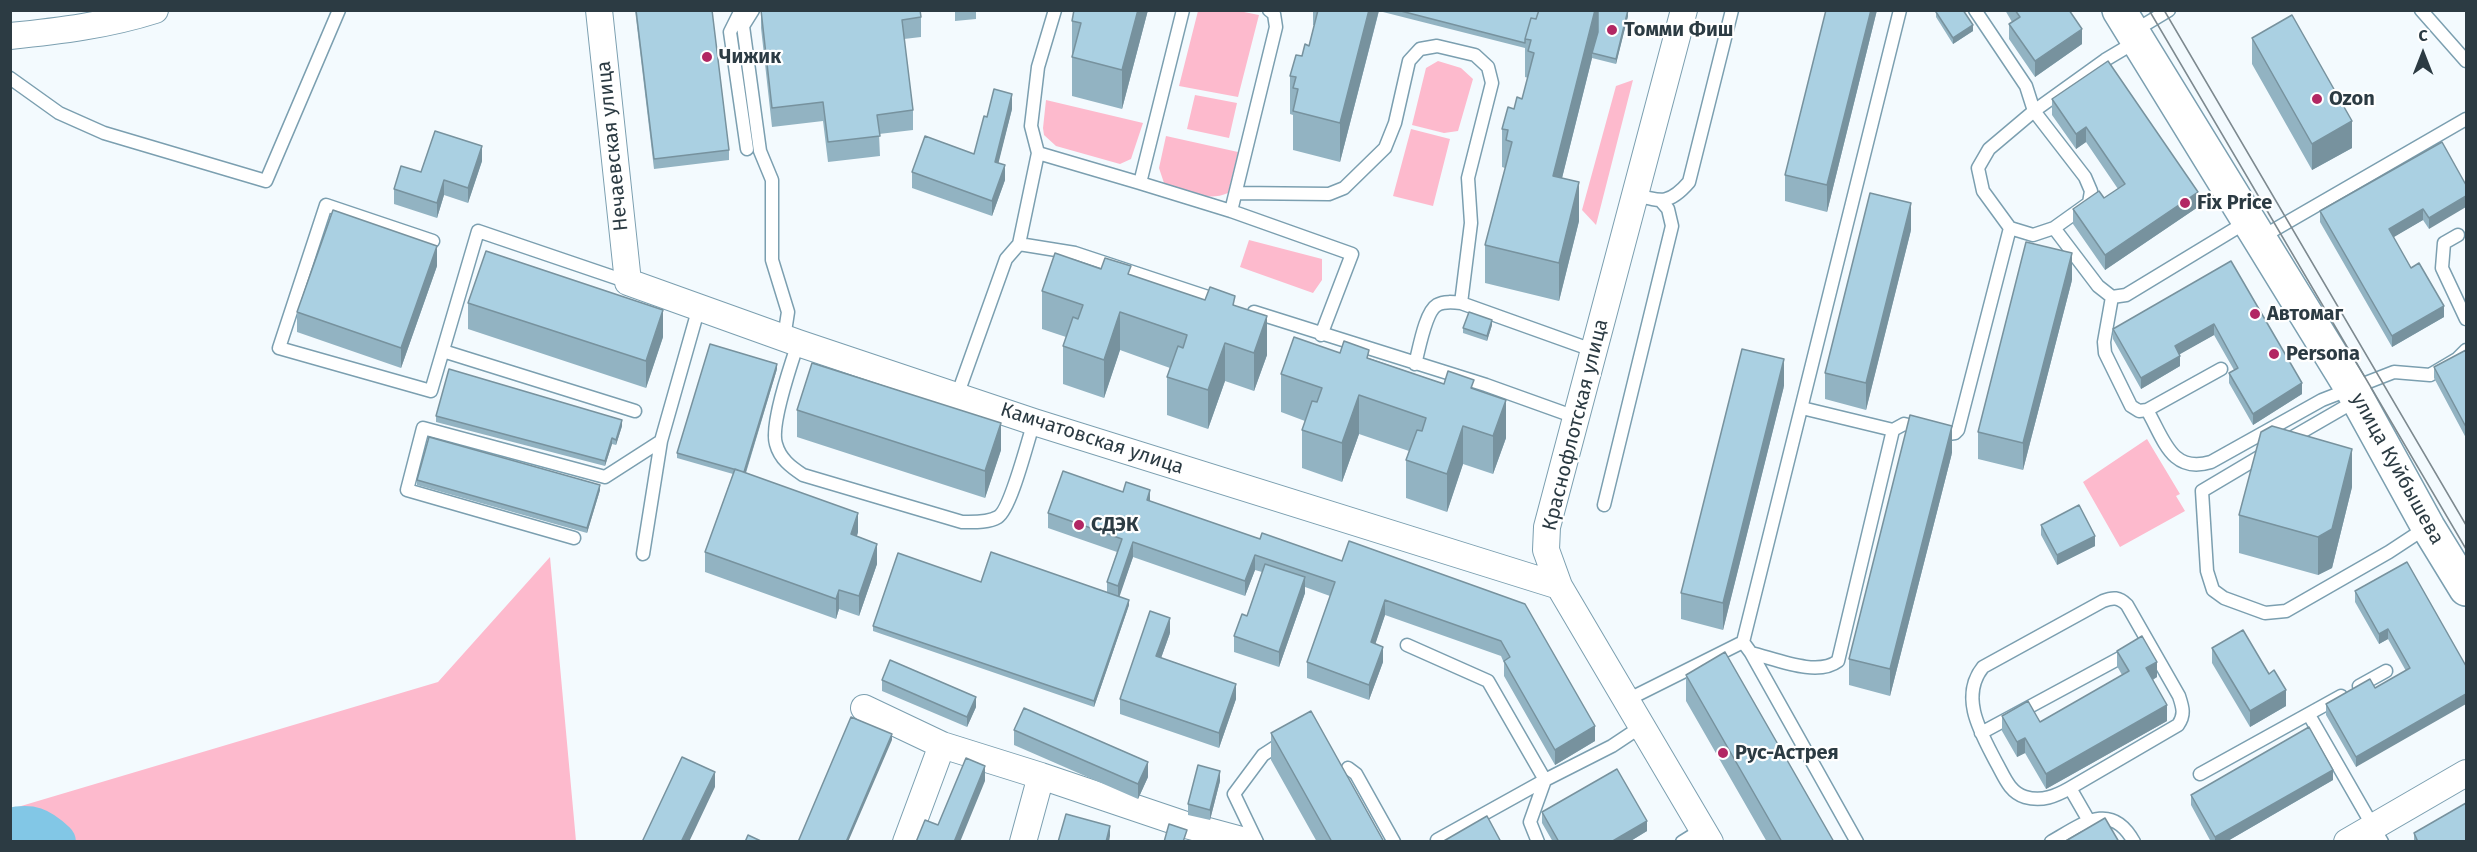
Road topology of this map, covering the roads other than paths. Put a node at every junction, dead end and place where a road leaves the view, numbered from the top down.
1 (155, 10) edge
2 (339, 10) edge
3 (599, 10) edge
4 (741, 10) edge
5 (753, 10) edge
6 (1055, 10) edge
7 (1183, 10) edge
8 (1269, 10) edge
9 (1684, 10) edge
10 (1732, 10) edge
11 (1900, 10) edge
12 (1975, 10) edge
13 (2169, 10) edge
14 (2421, 10) edge
15 (2130, 28) edge
16 (10, 36) edge
17 (2466, 61) edge
18 (10, 78) edge
19 (2034, 111) junction
20 (2466, 118) edge
21 (747, 149) dead end
22 (1038, 153) junction
23 (1140, 183) junction
24 (1236, 193) junction
25 (1636, 195) junction
26 (1662, 201) junction
27 (1231, 211) junction
28 (2010, 228) junction
29 (2054, 228) junction
30 (2254, 229) junction
31 (2458, 235) dead end
32 (433, 241) dead end
33 (1019, 244) junction
34 (628, 282) junction
35 (2112, 297) junction
36 (1461, 303) junction
37 (699, 308) junction
38 (2466, 319) edge
39 (1321, 335) junction
40 (791, 341) junction
41 (2466, 350) edge
42 (443, 351) junction
43 (1595, 351) junction
44 (1415, 364) junction
45 (2221, 369) dead end
46 (2355, 394) junction
47 (957, 396) junction
48 (1802, 408) junction
49 (2147, 410) junction
50 (636, 411) dead end
51 (1578, 418) junction
52 (1034, 422) junction
53 (1893, 430) junction
54 (661, 441) junction
55 (1604, 505) dead end
56 (2428, 527) junction
57 (574, 538) dead end
58 (643, 554) dead end
59 (1559, 586) junction
60 (2466, 589) edge
61 (1743, 642) junction
62 (2148, 642) junction
63 (1407, 645) dead end
64 (1751, 653) junction
65 (2386, 671) dead end
66 (1627, 700) junction
67 (864, 708) dead end
68 (2309, 715) junction
69 (1642, 726) junction
70 (1981, 733) junction
71 (1290, 737) edge
72 (942, 745) junction
73 (1348, 768) dead end
74 (2466, 773) edge
75 (2200, 774) dead end
76 (1041, 776) junction
77 (1545, 780) junction
78 (2070, 788) junction
79 (2089, 821) junction
80 (2378, 834) edge
81 (1698, 837) edge
82 (1437, 840) dead end
83 (906, 842) edge
84 (1023, 842) edge
85 (1249, 842) edge
86 (1257, 842) edge
87 (1394, 842) edge
88 (1538, 842) edge
89 (1857, 842) edge
90 (2051, 842) edge
91 (2134, 842) edge
92 (2347, 842) edge

1 - 16 street
2 - 18 lane
3 - 34 street, Нечаевская улица
4 - 21 lane
5 - 40 lane
6 - 22 lane
7 - 23 lane
8 - 24 lane
9 - 25 street, Краснофлотская улица
10 - 26 lane
11 - 48 lane
12 - 19 lane
13 - 15 lane
14 - 17 lane
15 - 19 lane
15 - 30 main road, улица Куйбышева
19 - 28 lane
19 - 29 lane
20 - 30 lane
22 - 23 lane
22 - 33 lane
23 - 27 lane
24 - 27 lane
24 - 36 lane
25 - 26 lane
25 - 43 street, Краснофлотская улица
26 - 55 lane
27 - 39 lane
28 - 29 lane
28 - 53 lane
29 - 35 lane
30 - 35 lane
30 - 46 main road, улица Куйбышева
31 - 38 lane
32 - 42 lane
33 - 39 lane
33 - 47 lane
34 - 37 street, Камчатовская улица
34 - 42 lane
35 - 49 lane
36 - 43 lane
36 - 44 lane
37 - 40 street, Камчатовская улица
37 - 54 lane
39 - 44 lane
40 - 47 street, Камчатовская улица
40 - 52 lane
41 - 46 lane
42 - 50 lane
43 - 51 street, Краснофлотская улица
44 - 51 lane
45 - 49 lane
46 - 49 lane
46 - 56 main road, улица Куйбышева
46 - 56 lane
47 - 52 street, Камчатовская улица
48 - 53 lane
48 - 61 lane
51 - 59 street, Краснофлотская улица
52 - 59 street, Камчатовская улица
53 - 64 lane
54 - 57 lane
54 - 58 lane
56 - 60 main road, улица Куйбышева
59 - 66 street, Краснофлотская улица
61 - 64 lane
61 - 66 lane
62 - 70 lane
62 - 70 lane
62 - 78 lane
63 - 77 lane
64 - 89 lane
65 - 68 lane
66 - 69 street, Краснофлотская улица
67 - 72 street
68 - 75 lane
68 - 80 lane
69 - 77 lane
69 - 81 street, Краснофлотская улица
70 - 78 lane
71 - 86 lane
72 - 76 street
72 - 83 street
73 - 87 lane
74 - 80 street
76 - 84 street
76 - 85 street
77 - 82 lane
77 - 88 lane
78 - 79 lane
79 - 90 lane
79 - 91 lane
80 - 92 street

